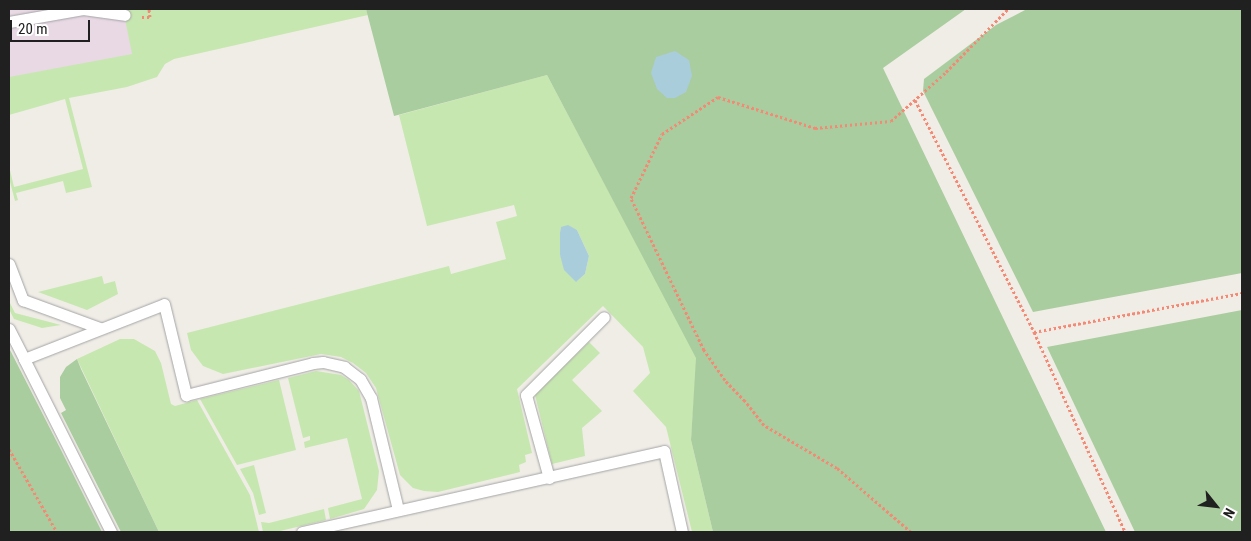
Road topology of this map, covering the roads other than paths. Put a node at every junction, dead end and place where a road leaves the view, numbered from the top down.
1 (125, 15) dead end
2 (9, 22) edge
3 (9, 264) edge
4 (604, 317) dead end
5 (100, 328) junction
6 (9, 329) edge
7 (24, 358) junction
8 (549, 478) junction
9 (398, 510) junction
10 (111, 532) edge
11 (302, 532) edge
12 (682, 532) edge

1 - 2 lane
3 - 5 lane
4 - 8 lane
5 - 7 lane
5 - 9 lane
6 - 7 lane
7 - 10 lane
8 - 9 lane
8 - 12 lane
9 - 11 lane

